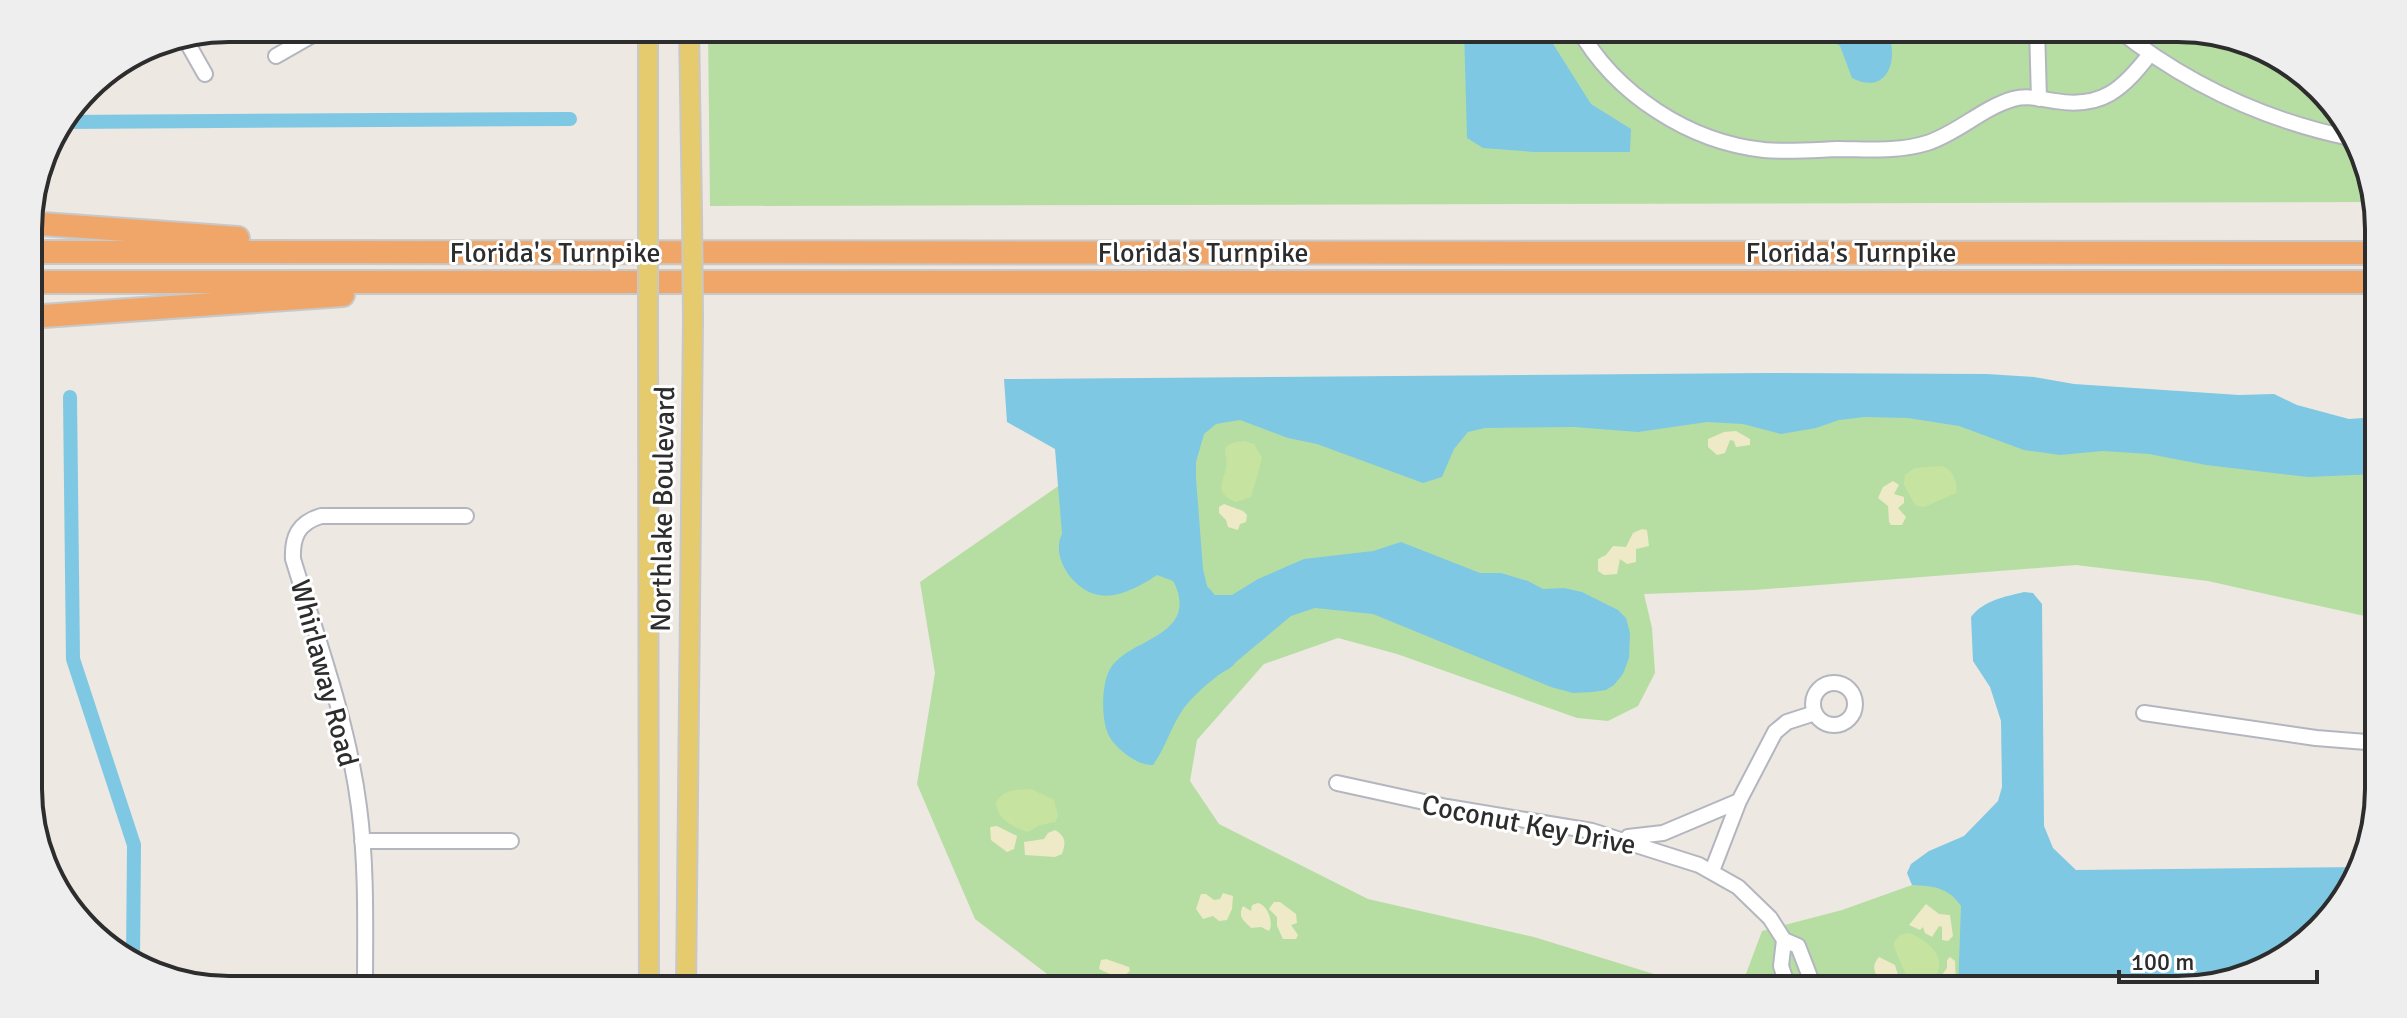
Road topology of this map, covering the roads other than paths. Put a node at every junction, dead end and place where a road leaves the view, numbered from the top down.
1 (300, 42) edge
2 (648, 42) edge
3 (689, 42) edge
4 (1588, 42) edge
5 (2037, 42) edge
6 (2134, 42) edge
7 (189, 47) edge
8 (2150, 54) junction
9 (276, 56) dead end
10 (205, 74) dead end
11 (2039, 99) junction
12 (2340, 135) edge
13 (42, 224) edge
14 (427, 250) junction
15 (42, 252) edge
16 (2365, 253) edge
17 (42, 282) edge
18 (484, 282) junction
19 (2365, 282) edge
20 (42, 316) edge
21 (466, 516) dead end
22 (1815, 713) dead end
23 (2144, 713) dead end
24 (2365, 742) edge
25 (1337, 783) dead end
26 (1739, 801) junction
27 (1615, 838) junction
28 (362, 841) junction
29 (511, 841) dead end
30 (1712, 871) junction
31 (1784, 940) junction
32 (365, 976) edge
33 (649, 976) edge
34 (686, 976) edge
35 (1784, 976) edge
36 (1810, 976) edge

1 - 9 street
2 - 33 main road, Northlake Boulevard, bridge
3 - 34 main road, Northlake Boulevard, bridge
4 - 11 street
5 - 11 street
6 - 8 street
7 - 10 street
8 - 11 street
8 - 12 street
13 - 14 highway
14 - 15 highway, Florida's Turnpike
14 - 16 highway, Florida's Turnpike
17 - 18 highway, Florida's Turnpike
18 - 19 highway, Florida's Turnpike
18 - 20 highway
21 - 28 street, Whirlaway Road
22 - 26 street
23 - 24 street
25 - 27 street, Coconut Key Drive
26 - 27 street
26 - 30 street
27 - 30 street, Coconut Key Drive
28 - 29 street
28 - 32 street, Whirlaway Road
30 - 31 street, Coconut Key Drive
31 - 35 street
31 - 36 street, Coconut Key Drive

